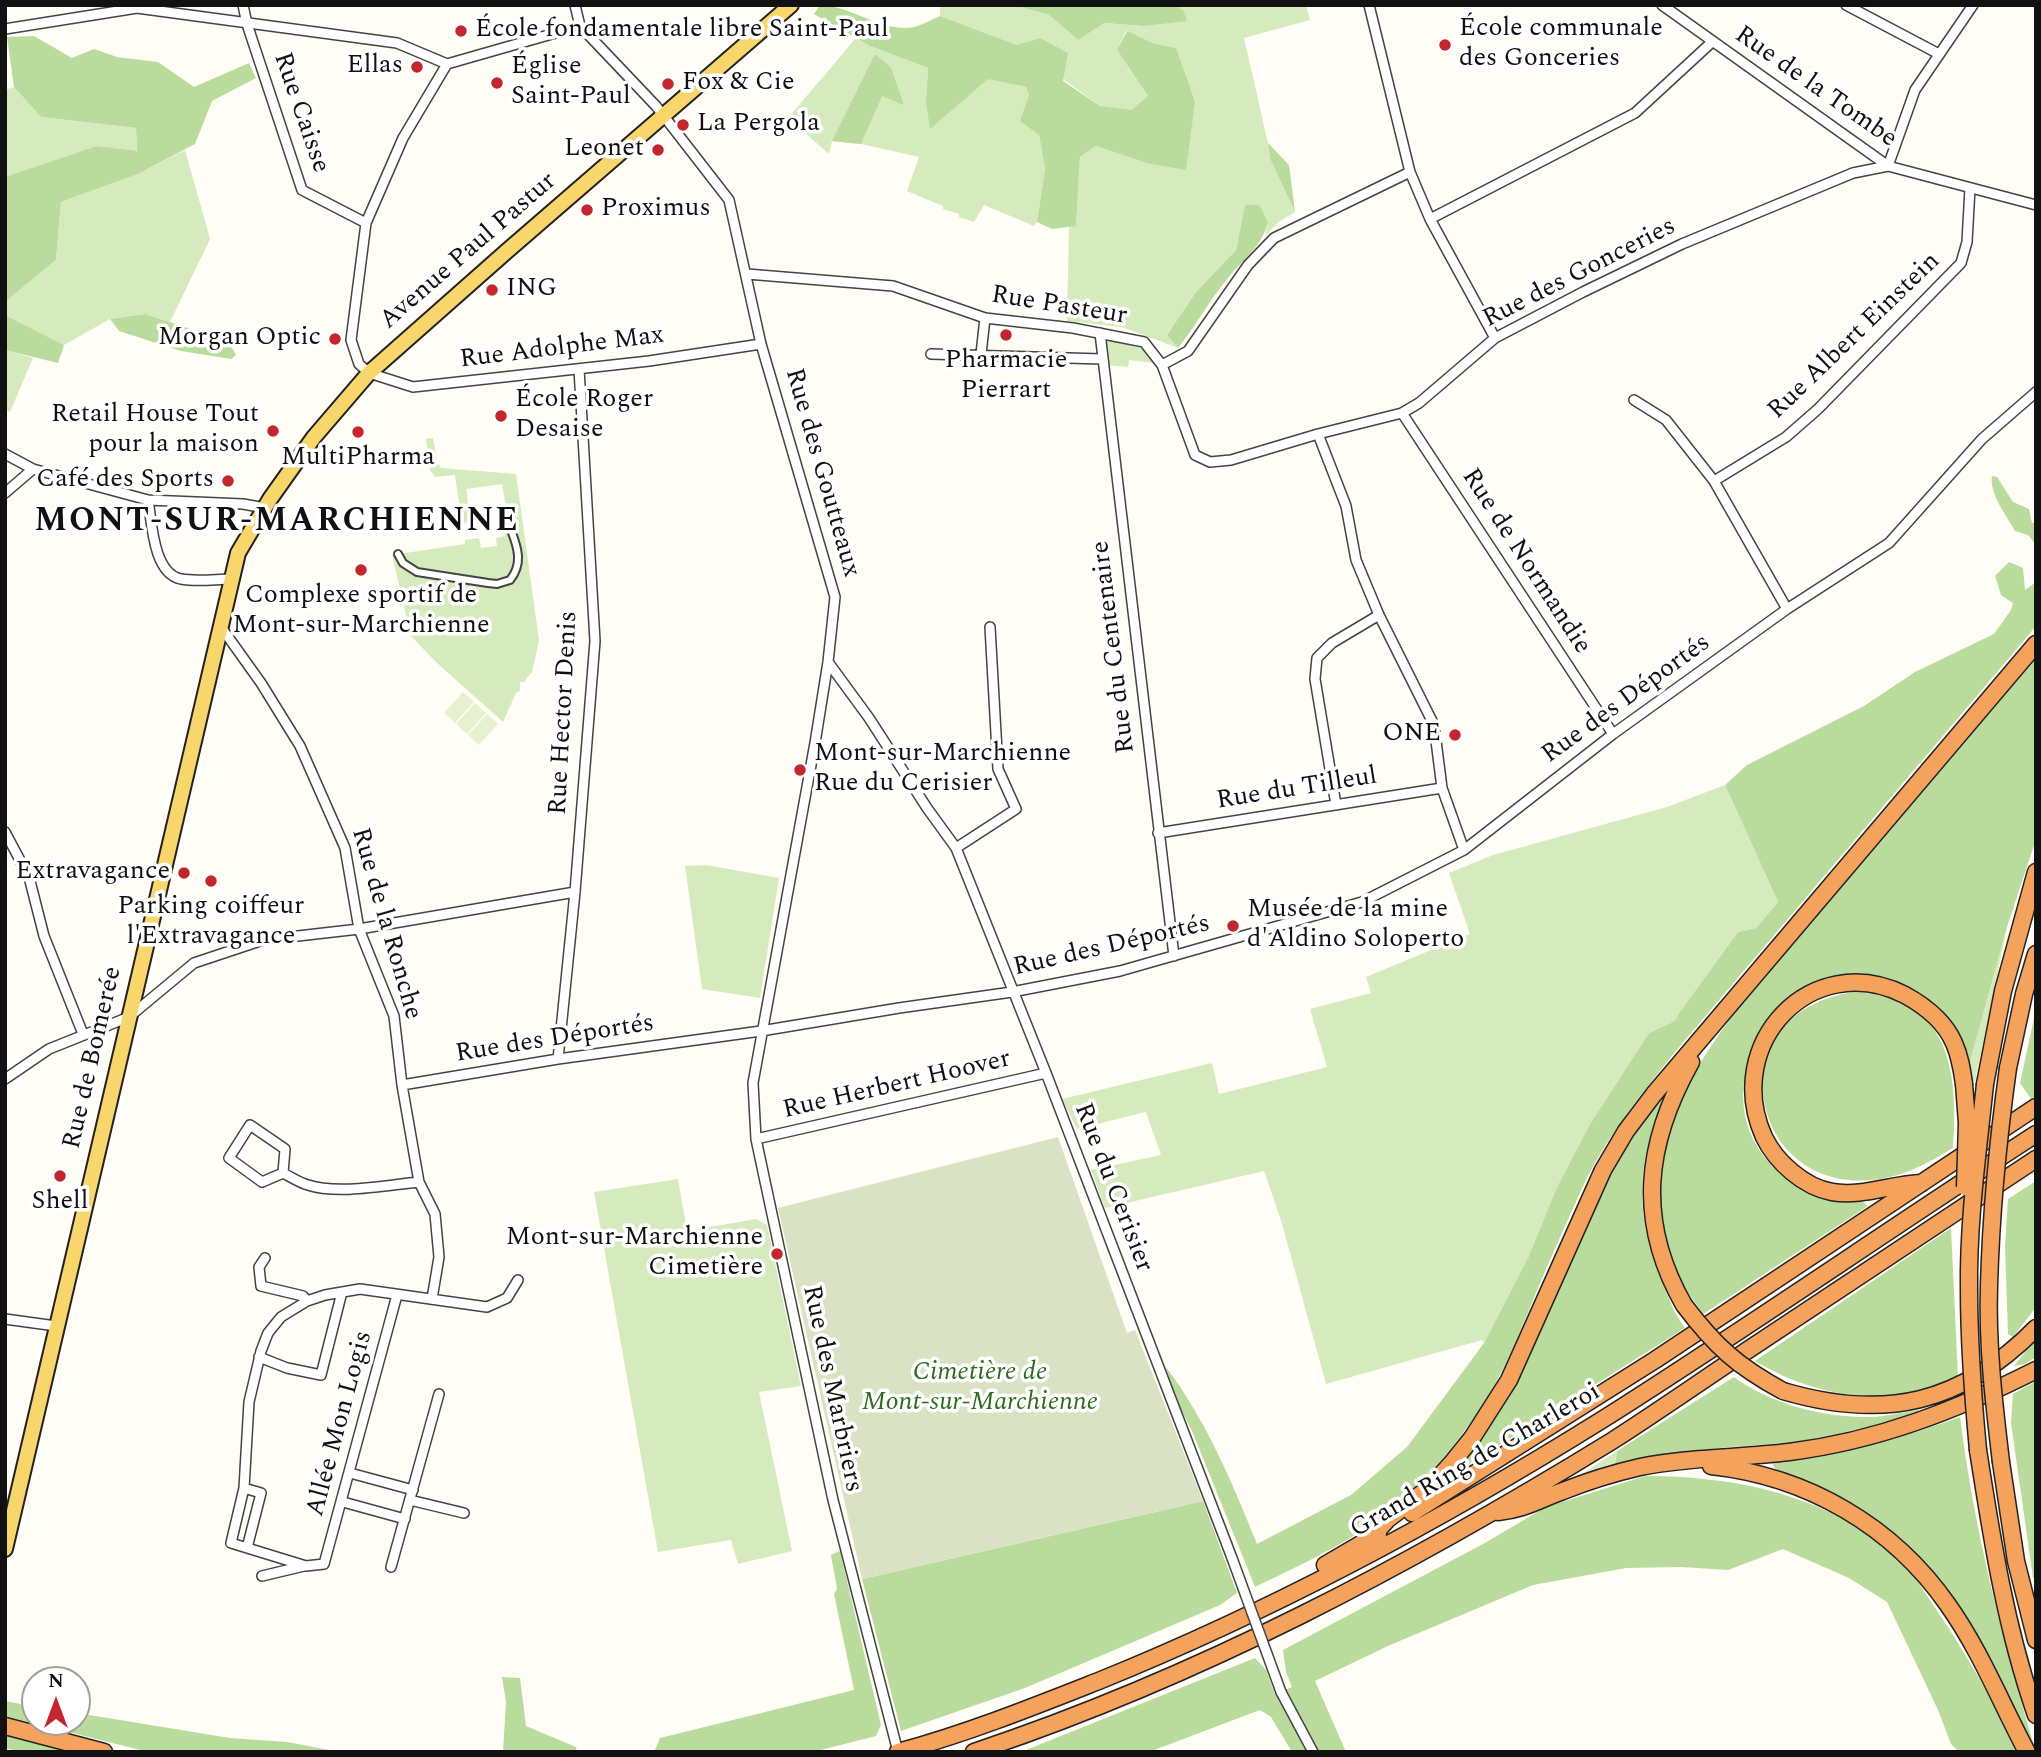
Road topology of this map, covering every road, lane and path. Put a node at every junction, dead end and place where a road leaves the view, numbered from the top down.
1 (243, 5) edge
2 (575, 5) edge
3 (791, 5) edge
4 (1369, 5) edge
5 (1662, 5) edge
6 (1846, 5) edge
7 (1973, 5) edge
8 (247, 24) junction
9 (580, 26) junction
10 (5, 29) edge
11 (1712, 42) junction
12 (1939, 54) junction
13 (447, 64) junction
14 (663, 116) junction
15 (1888, 166) junction
16 (1410, 172) junction
17 (1970, 188) junction
18 (2036, 205) edge
19 (1430, 219) junction
20 (366, 223) junction
21 (747, 274) junction
22 (985, 318) junction
23 (1100, 333) junction
24 (1495, 338) junction
25 (761, 344) junction
26 (931, 354) dead end
27 (981, 354) junction
28 (1102, 359) junction
29 (1162, 365) junction
30 (579, 369) junction
31 (369, 373) junction
32 (2036, 392) edge
33 (1634, 400) dead end
34 (1402, 413) junction
35 (1318, 434) junction
36 (5, 454) edge
37 (33, 469) junction
38 (1714, 481) junction
39 (5, 493) edge
40 (148, 500) junction
41 (265, 508) junction
42 (511, 530) dead end
43 (398, 554) dead end
44 (232, 579) junction
45 (1787, 609) junction
46 (1379, 615) junction
47 (990, 626) dead end
48 (220, 627) junction
49 (2036, 644) edge
50 (828, 663) junction
51 (1613, 734) junction
52 (1442, 788) junction
53 (1336, 805) junction
54 (5, 832) edge
55 (1158, 833) junction
56 (956, 848) junction
57 (1464, 850) junction
58 (2036, 872) edge
59 (575, 892) junction
60 (359, 929) junction
61 (2036, 954) edge
62 (1174, 956) junction
63 (1012, 992) junction
64 (129, 1017) junction
65 (761, 1031) junction
66 (1707, 1032) junction
67 (83, 1034) junction
68 (558, 1059) junction
69 (1046, 1073) junction
70 (5, 1079) edge
71 (402, 1085) junction
72 (2036, 1107) edge
73 (2036, 1135) edge
74 (756, 1139) junction
75 (2036, 1159) edge
76 (283, 1173) junction
77 (419, 1182) junction
78 (1924, 1183) junction
79 (1972, 1216) junction
80 (265, 1258) dead end
81 (518, 1280) dead end
82 (342, 1292) junction
83 (397, 1295) junction
84 (432, 1300) junction
85 (307, 1301) junction
86 (5, 1319) edge
87 (56, 1326) junction
88 (2036, 1328) edge
89 (260, 1357) junction
90 (2036, 1370) edge
91 (439, 1394) dead end
92 (1677, 1462) junction
93 (351, 1473) junction
94 (244, 1488) junction
95 (413, 1490) junction
96 (410, 1500) junction
97 (343, 1502) junction
98 (1492, 1512) junction
99 (464, 1513) dead end
100 (405, 1519) junction
101 (1370, 1539) junction
102 (247, 1548) junction
103 (5, 1549) edge
104 (306, 1566) junction
105 (391, 1567) dead end
106 (262, 1576) dead end
107 (1301, 1589) junction
108 (2036, 1640) edge
109 (2036, 1715) edge
110 (7, 1726) edge
111 (104, 1752) edge
112 (898, 1752) edge
113 (974, 1752) edge
114 (1312, 1752) edge
115 (2027, 1752) edge

1 - 8 street, Rue Caisse
2 - 9 street
3 - 14 main road, Avenue Paul Pastur
4 - 16 street
5 - 11 street, Rue de la Tombe
6 - 12 street
7 - 12 street
8 - 10 street
8 - 13 street
8 - 20 street, Rue Caisse
9 - 13 street
9 - 14 street, Rue des Goutteaux
11 - 15 street, Rue de la Tombe
11 - 19 street
12 - 15 street
13 - 20 street
14 - 21 street, Rue des Goutteaux
14 - 31 main road, Avenue Paul Pastur
15 - 17 street, Rue de la Tombe
15 - 24 street, Rue des Gonceries
16 - 19 street
16 - 29 street
17 - 18 street, Rue de la Tombe
17 - 38 street, Rue Albert Einstein
19 - 24 street
20 - 31 street
21 - 22 street, Rue Pasteur
21 - 25 street, Rue des Goutteaux
22 - 23 street, Rue Pasteur
22 - 27 street
23 - 28 street, Rue du Centenaire
23 - 29 street, Rue Pasteur
24 - 34 street, Rue des Gonceries
25 - 30 street, Rue Adolphe Max
25 - 50 street, Rue des Goutteaux
26 - 27 street
27 - 28 street
28 - 55 street, Rue du Centenaire
29 - 35 street, Rue des Gonceries
30 - 31 street, Rue Adolphe Max
30 - 59 street, Rue Hector Denis
31 - 41 main road, Avenue Paul Pastur
32 - 45 street, Rue des Déportés
33 - 38 street
34 - 35 street, Rue des Gonceries
34 - 51 street, Rue de Normandie
35 - 46 street
36 - 37 street
37 - 39 street
37 - 40 street
38 - 45 street
40 - 41 street
40 - 44 street
41 - 44 main road, Avenue Paul Pastur
42 - 43 street
44 - 48 main road, Rue de Bomerée
45 - 51 street, Rue des Déportés
46 - 52 street
46 - 53 street
47 - 56 street
48 - 60 street, Rue de la Ronche
48 - 64 main road, Rue de Bomerée
49 - 66 highway
50 - 56 street, Rue du Cerisier
50 - 65 street, Rue des Goutteaux
51 - 57 street, Rue des Déportés
52 - 53 street, Rue du Tilleul
52 - 57 street
53 - 55 street, Rue du Tilleul
54 - 67 street
55 - 62 street, Rue du Centenaire
56 - 63 street, Rue du Cerisier
57 - 62 street, Rue des Déportés
58 - 79 highway, bridge
59 - 60 street
59 - 68 street, Rue Hector Denis
60 - 64 street
60 - 71 street, Rue de la Ronche
61 - 108 highway, bridge
62 - 63 street, Rue des Déportés
63 - 65 street, Rue des Déportés
63 - 69 street, Rue du Cerisier
64 - 67 street
64 - 87 main road, Rue de Bomerée
65 - 68 street, Rue des Déportés
65 - 74 street, Rue des Marbriers
66 - 88 highway, bridge
66 - 101 highway
67 - 70 street
68 - 71 street, Rue des Déportés
69 - 74 street, Rue Herbert Hoover
69 - 114 street, Rue du Cerisier, bridge
71 - 77 street, Rue de la Ronche
72 - 78 highway
73 - 107 highway, Grand Ring de Charleroi
74 - 112 street, Rue des Marbriers
75 - 98 highway, Grand Ring de Charleroi
76 - 76 street
76 - 77 street
77 - 84 street, Rue de la Ronche
78 - 79 highway, bridge
78 - 101 highway
79 - 109 highway, bridge
80 - 85 street
81 - 84 street
82 - 83 street
82 - 85 street
82 - 89 street
83 - 84 street
83 - 93 street, Allée Mon Logis
85 - 89 street
86 - 87 street
87 - 103 main road, Rue de Bomerée
89 - 94 street
90 - 92 highway
91 - 95 street
92 - 98 highway
92 - 115 highway
93 - 95 street
93 - 97 street, Allée Mon Logis
94 - 102 street
94 - 102 street
95 - 96 street
96 - 99 street
96 - 100 street
97 - 100 street
97 - 104 street, Allée Mon Logis
98 - 113 highway, Grand Ring de Charleroi
100 - 105 street
101 - 107 highway
102 - 104 street
104 - 106 street
107 - 112 highway, Grand Ring de Charleroi
110 - 111 highway

